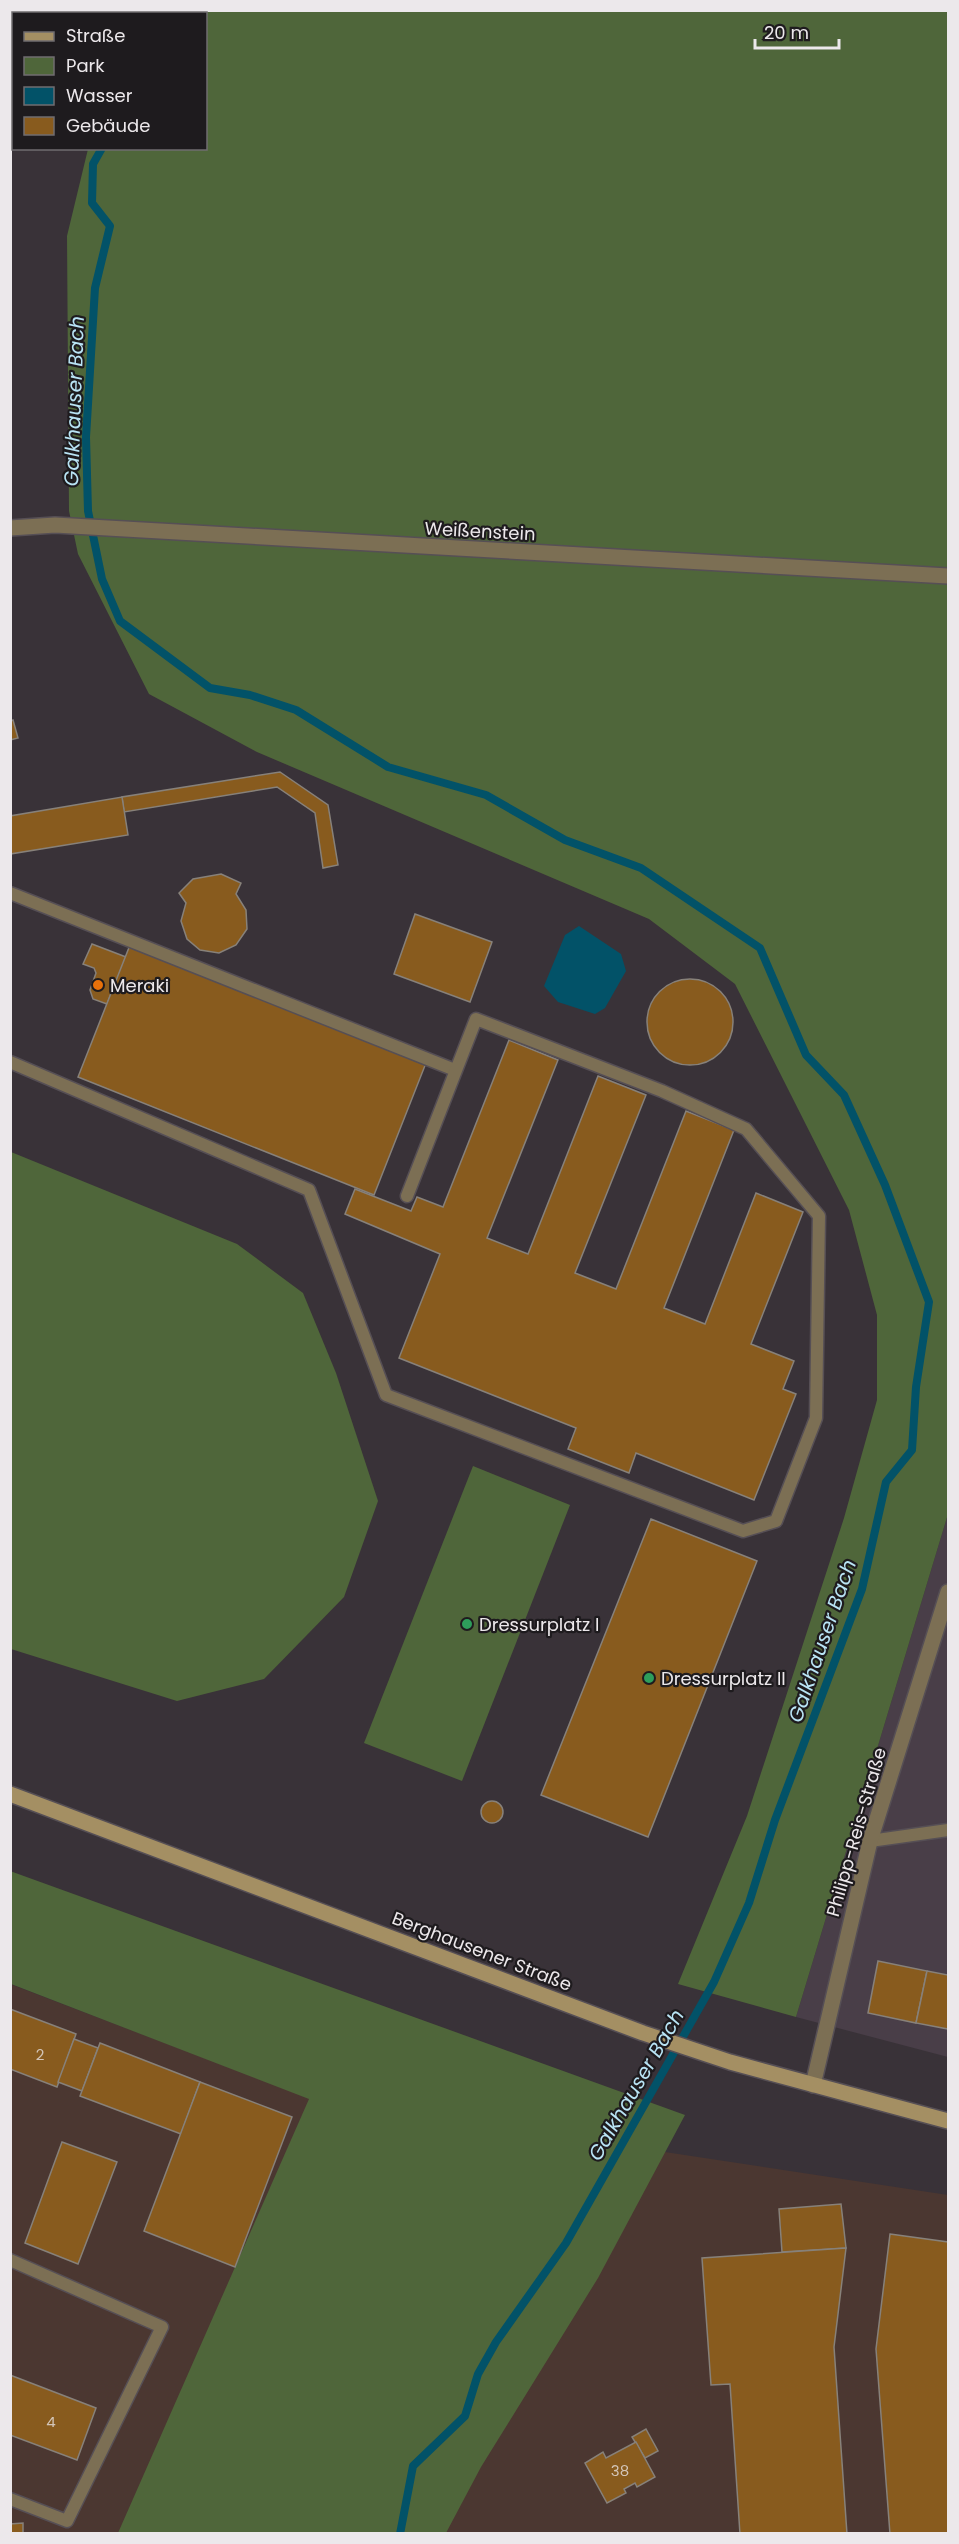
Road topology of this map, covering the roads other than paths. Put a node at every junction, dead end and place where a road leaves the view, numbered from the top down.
1 (10, 528) edge
2 (948, 576) edge
3 (10, 892) edge
4 (10, 1062) edge
5 (455, 1070) junction
6 (407, 1196) dead end
7 (948, 1592) edge
8 (10, 1794) edge
9 (948, 1830) edge
10 (870, 1842) junction
11 (813, 2085) junction
12 (948, 2121) edge
13 (10, 2260) edge
14 (10, 2499) edge

1 - 2 street, Weißenstein
3 - 5 lane
4 - 5 lane
5 - 6 lane
7 - 10 street, Philipp-Reis-Straße
8 - 11 main road, Berghausener Straße
9 - 10 lane
10 - 11 street, Philipp-Reis-Straße
11 - 12 main road, Berghausener Straße
13 - 14 lane

